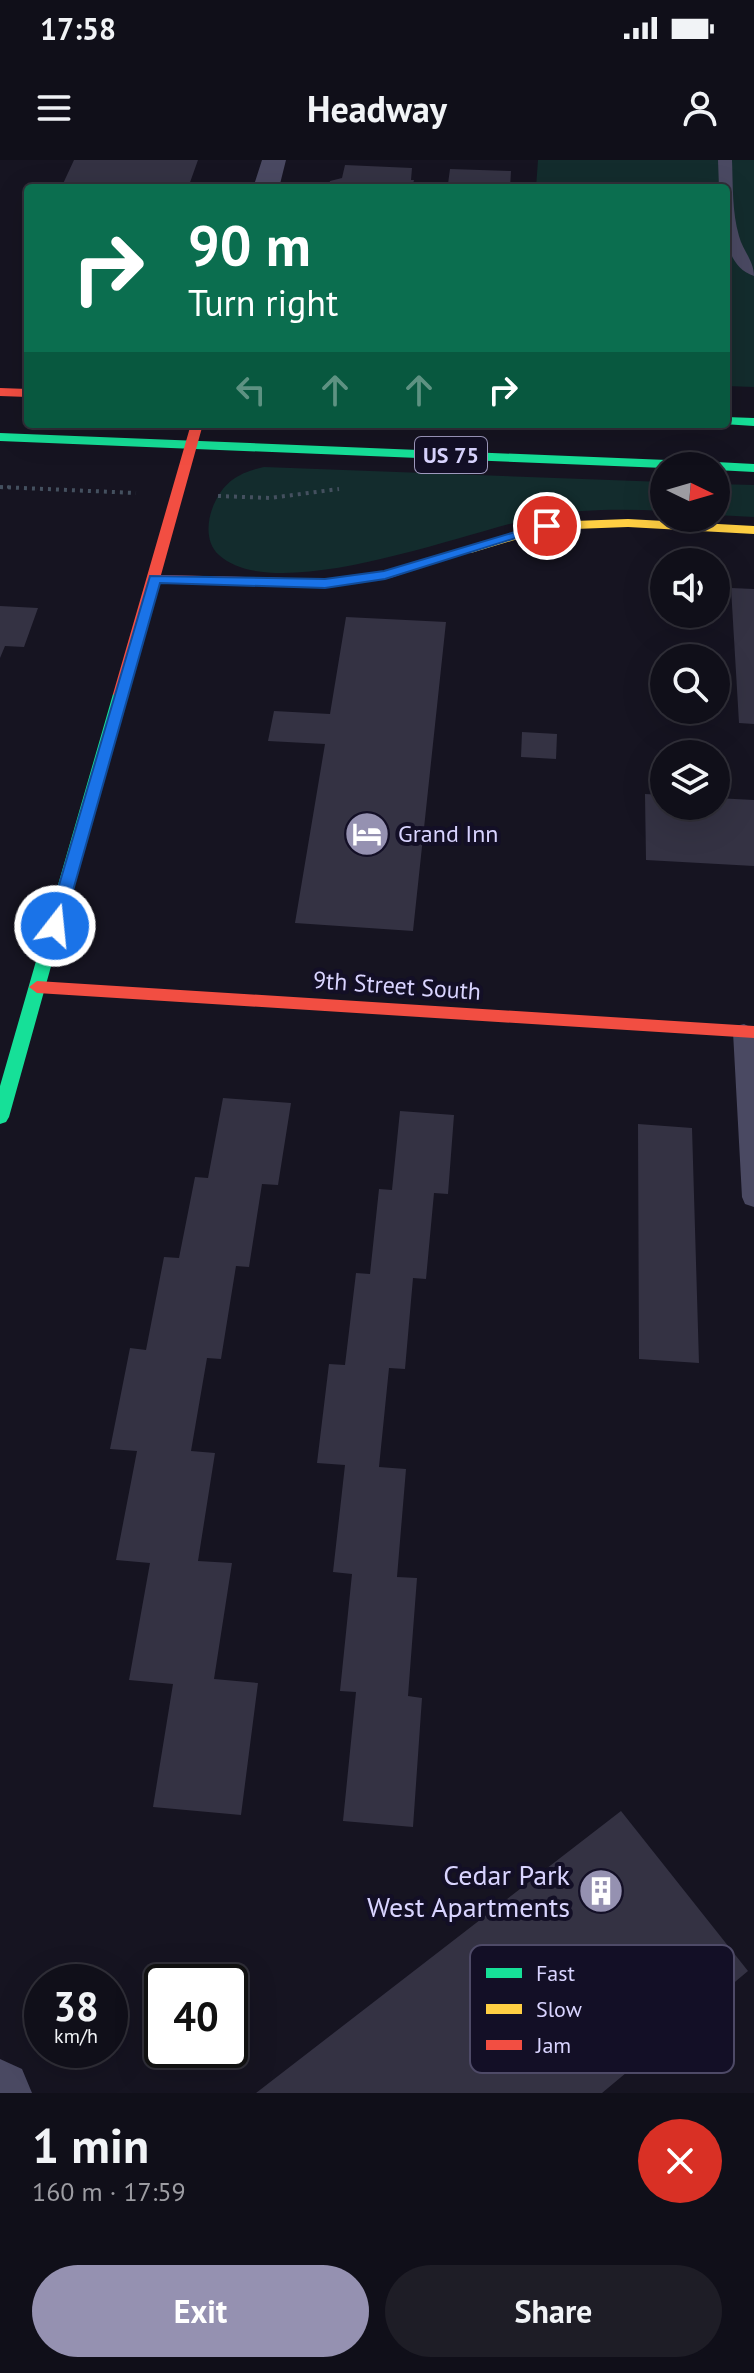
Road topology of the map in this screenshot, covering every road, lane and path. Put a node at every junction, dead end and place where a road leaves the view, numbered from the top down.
1 (274, 160) edge
2 (725, 160) edge
3 (267, 184) edge
4 (727, 184) edge
5 (730, 219) edge
6 (754, 272) edge
7 (0, 392) edge
8 (24, 393) edge
9 (730, 421) edge
10 (754, 422) edge
11 (196, 428) edge
12 (0, 437) edge
13 (191, 444) junction
14 (650, 463) edge
15 (730, 467) edge
16 (754, 468) edge
17 (0, 487) edge
18 (341, 489) dead end
19 (120, 492) dead end
20 (209, 495) dead end
21 (754, 530) edge
22 (154, 579) junction
23 (37, 987) junction
24 (749, 1032) edge
25 (0, 1117) edge
26 (754, 1197) edge

1 - 3 street
2 - 4 lane
5 - 6 lane
7 - 8 street
9 - 10 street
11 - 13 street
12 - 13 street, US 75
13 - 14 street, US 75
13 - 22 street
15 - 16 street, US 75
17 - 19 path
18 - 20 path
21 - 22 street
22 - 23 street
23 - 24 street, 9th Street South
23 - 25 street
24 - 26 lane

